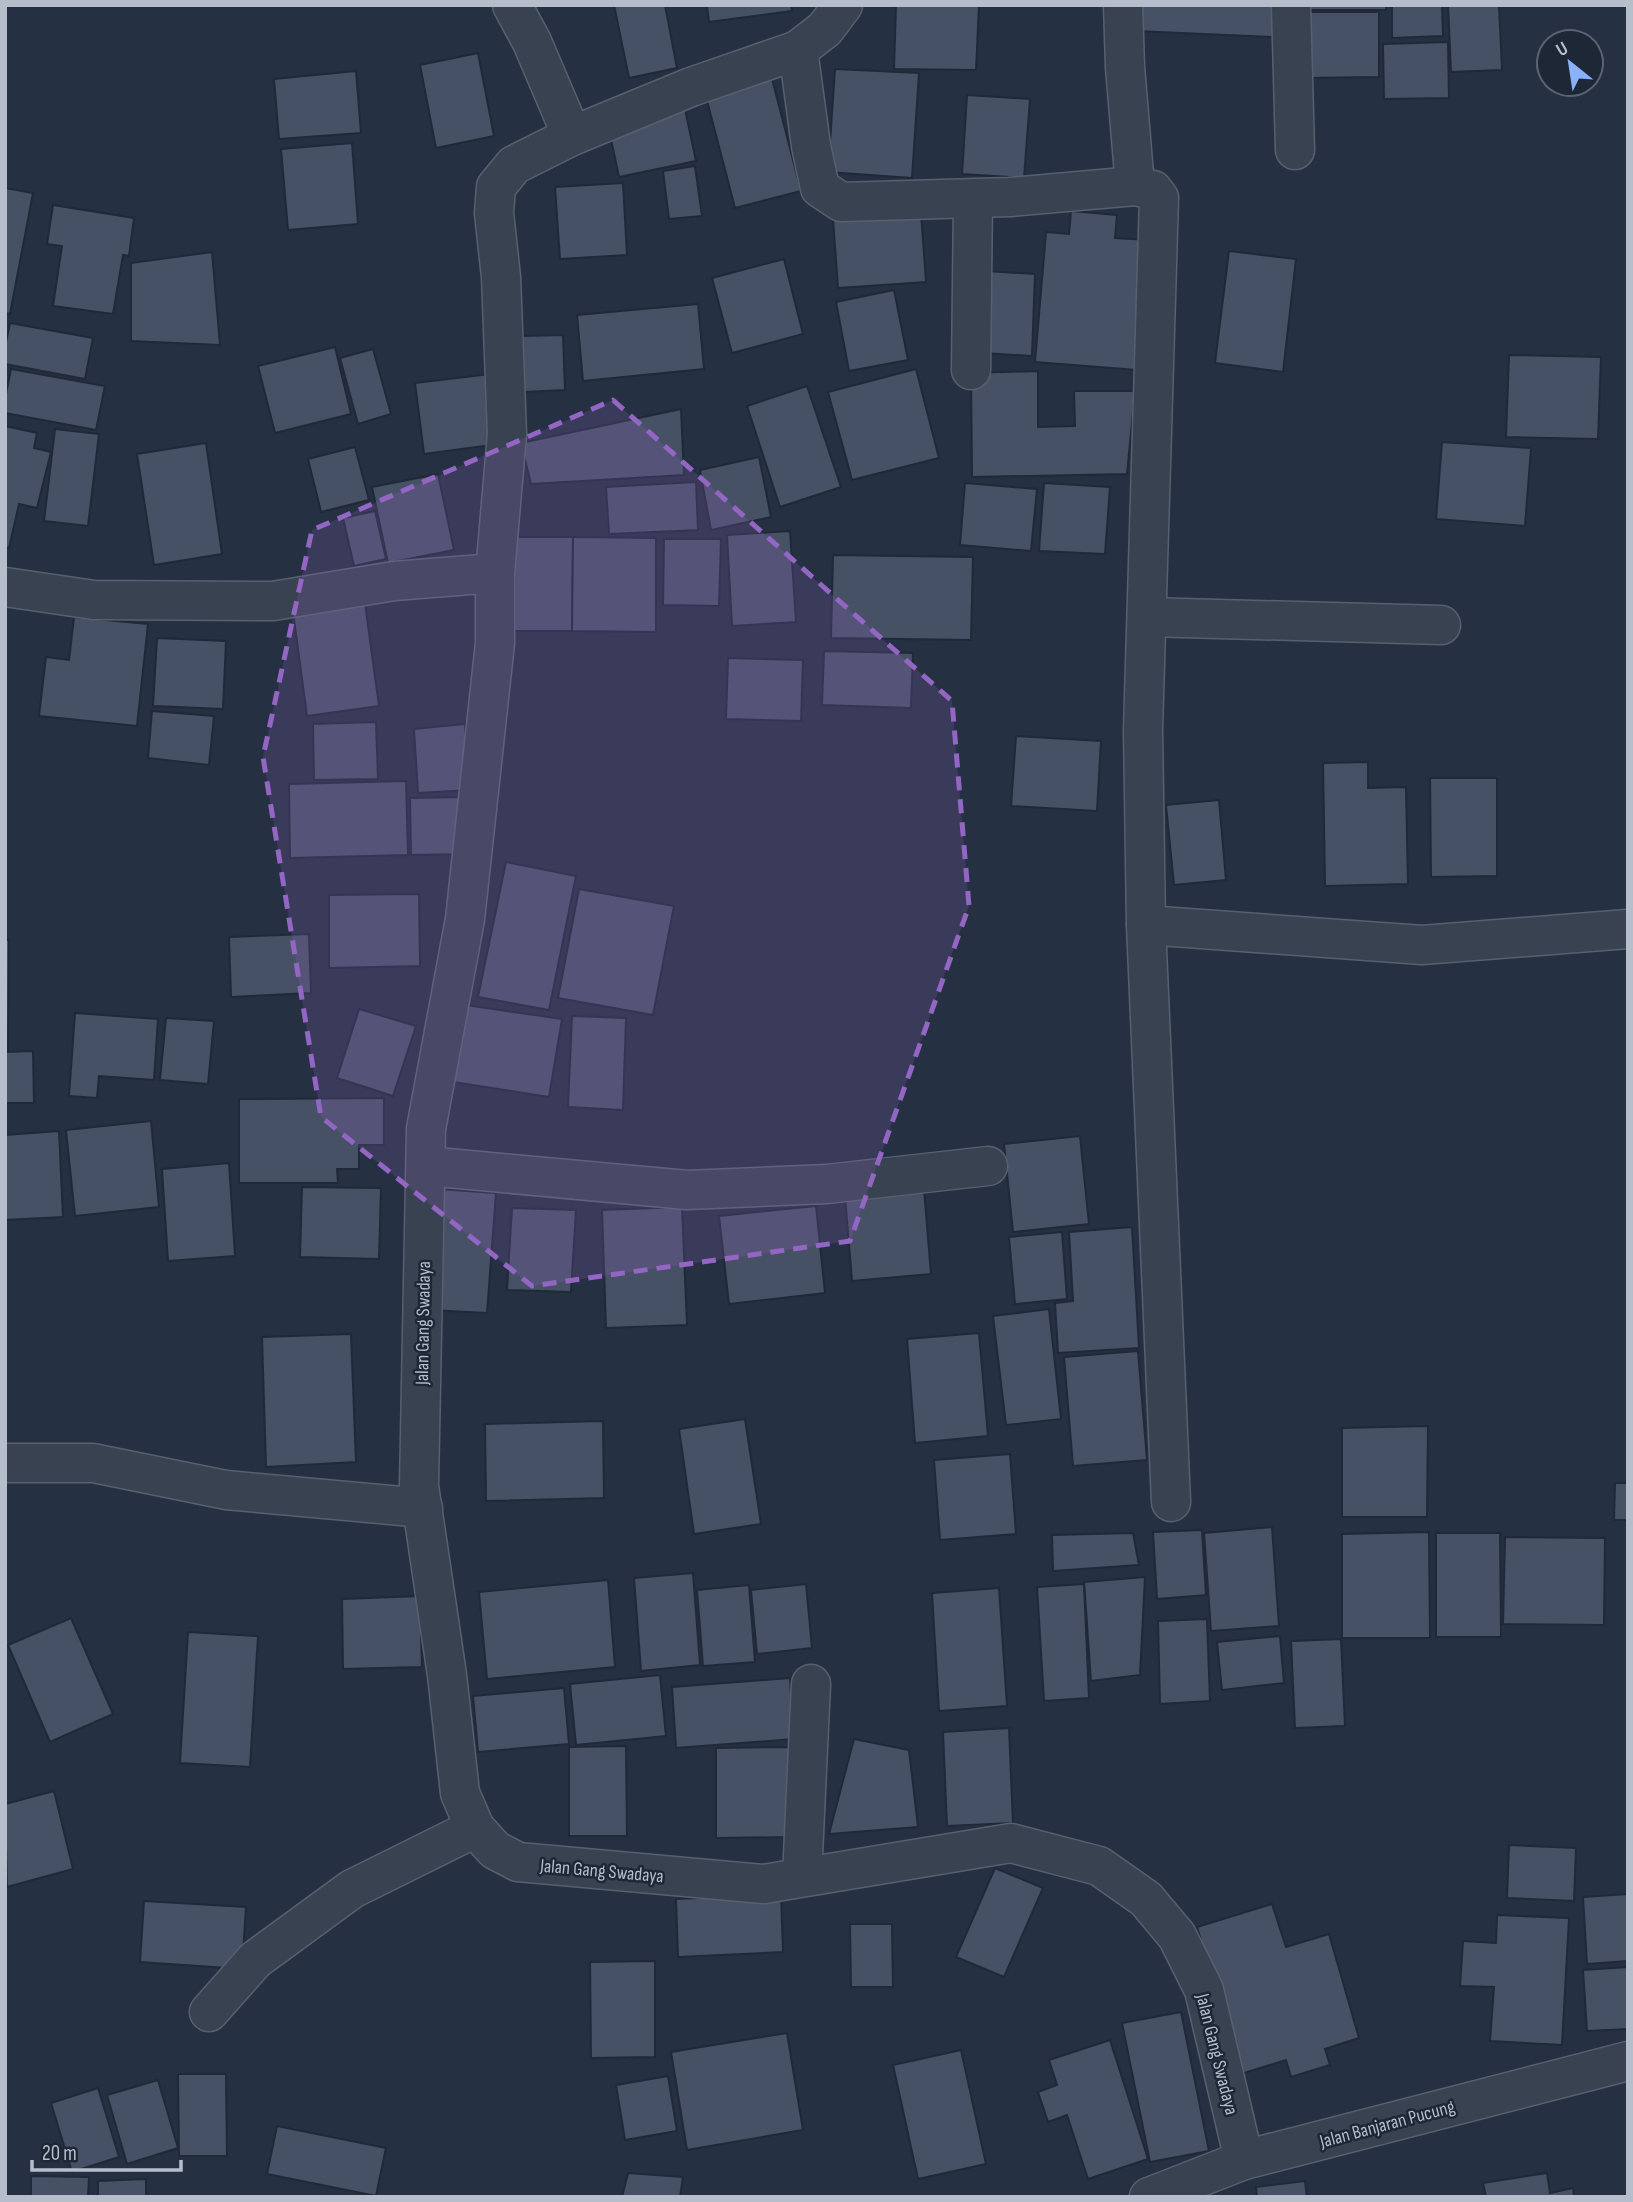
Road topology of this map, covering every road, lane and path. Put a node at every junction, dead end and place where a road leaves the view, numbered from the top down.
1 (512, 5) edge
2 (843, 5) edge
3 (1124, 5) edge
4 (1291, 5) edge
5 (798, 50) junction
6 (572, 136) junction
7 (1295, 150) dead end
8 (1135, 186) junction
9 (973, 199) junction
10 (971, 370) dead end
11 (495, 573) junction
12 (5, 587) edge
13 (1147, 617) junction
14 (1441, 625) dead end
15 (1146, 925) junction
16 (1628, 929) edge
17 (426, 1147) junction
18 (988, 1166) dead end
19 (5, 1463) edge
20 (1171, 1502) dead end
21 (422, 1508) junction
22 (811, 1684) dead end
23 (475, 1828) junction
24 (802, 1877) junction
25 (209, 2012) dead end
26 (1628, 2061) edge
27 (1244, 2161) junction
28 (1149, 2197) edge

1 - 6 street
2 - 5 street, Jalan Gang Swadaya
3 - 8 street
4 - 7 street
5 - 6 street, Jalan Gang Swadaya
5 - 9 street
6 - 11 street, Jalan Gang Swadaya
8 - 9 street
8 - 13 street
9 - 10 street
11 - 12 street
11 - 17 street, Jalan Gang Swadaya
13 - 14 street
13 - 15 street
15 - 16 street
15 - 20 street
17 - 18 street
17 - 21 street, Jalan Gang Swadaya
19 - 21 street
21 - 23 street, Jalan Gang Swadaya
22 - 24 street
23 - 24 street, Jalan Gang Swadaya
23 - 25 street
24 - 27 street, Jalan Gang Swadaya
26 - 27 street, Jalan Banjaran Pucung
27 - 28 street, Jalan Banjaran Pucung

